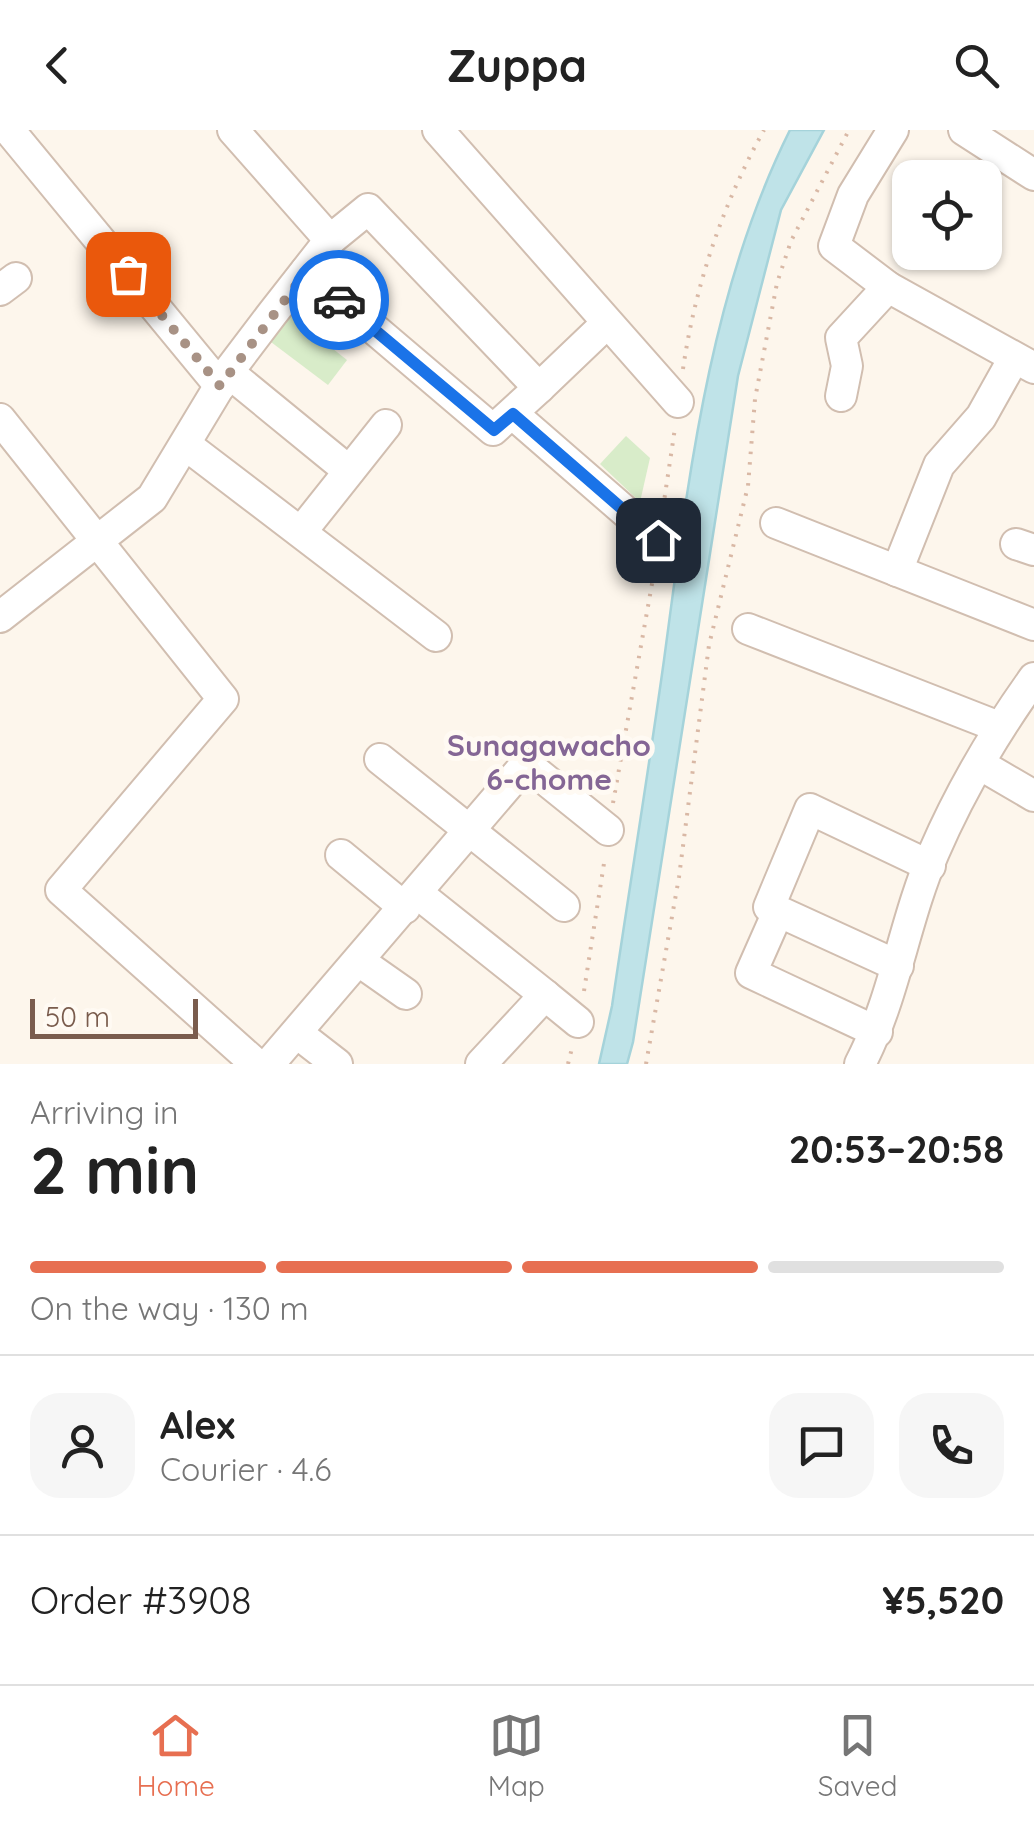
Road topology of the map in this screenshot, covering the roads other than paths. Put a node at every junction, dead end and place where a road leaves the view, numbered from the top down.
1 (10, 130) edge
2 (233, 130) edge
3 (438, 130) edge
4 (894, 130) edge
5 (964, 130) edge
6 (1034, 175) edge
7 (330, 240) junction
8 (306, 272) junction
9 (888, 287) junction
10 (606, 324) junction
11 (1024, 363) edge
12 (224, 379) junction
13 (539, 388) junction
14 (840, 396) dead end
15 (678, 402) road end
16 (513, 414) junction
17 (0, 419) edge
18 (386, 425) dead end
19 (186, 445) junction
20 (350, 470) junction
21 (776, 523) dead end
22 (301, 532) junction
23 (100, 540) junction
24 (657, 554) road end
25 (897, 571) junction
26 (0, 617) edge
27 (1034, 625) edge
28 (748, 629) dead end
29 (436, 636) dead end
30 (1034, 678) edge
31 (999, 727) junction
32 (380, 759) dead end
33 (981, 765) junction
34 (1034, 796) edge
35 (608, 830) dead end
36 (470, 831) junction
37 (341, 855) dead end
38 (930, 866) junction
39 (411, 900) junction
40 (564, 906) dead end
41 (778, 912) junction
42 (359, 961) junction
43 (898, 966) junction
44 (406, 994) dead end
45 (545, 995) junction
46 (578, 1022) dead end
47 (876, 1032) junction
48 (297, 1033) junction
49 (256, 1064) edge
50 (270, 1064) edge
51 (337, 1064) edge
52 (482, 1064) edge
53 (860, 1064) edge

1 - 12 street
2 - 7 street
3 - 10 street
4 - 9 street
5 - 6 street
7 - 8 street
7 - 13 street
8 - 12 street
8 - 16 street
9 - 11 street
9 - 14 street
10 - 13 street
10 - 15 street
11 - 25 street
12 - 19 street
12 - 20 street
13 - 16 street
16 - 24 street
17 - 23 street
18 - 20 street
19 - 22 street
19 - 23 street
20 - 22 street
21 - 25 street
22 - 29 street
23 - 26 street
23 - 49 street
25 - 27 street
28 - 31 street
30 - 31 street
31 - 33 street
32 - 36 street
33 - 34 street
33 - 38 street
35 - 36 street
36 - 39 street
36 - 40 street
37 - 39 street
38 - 41 street
38 - 43 street
39 - 42 street
39 - 45 street
41 - 43 street
41 - 47 street
42 - 44 street
42 - 48 street
43 - 47 street
45 - 46 street
45 - 52 street
47 - 53 street
48 - 50 street
48 - 51 street

